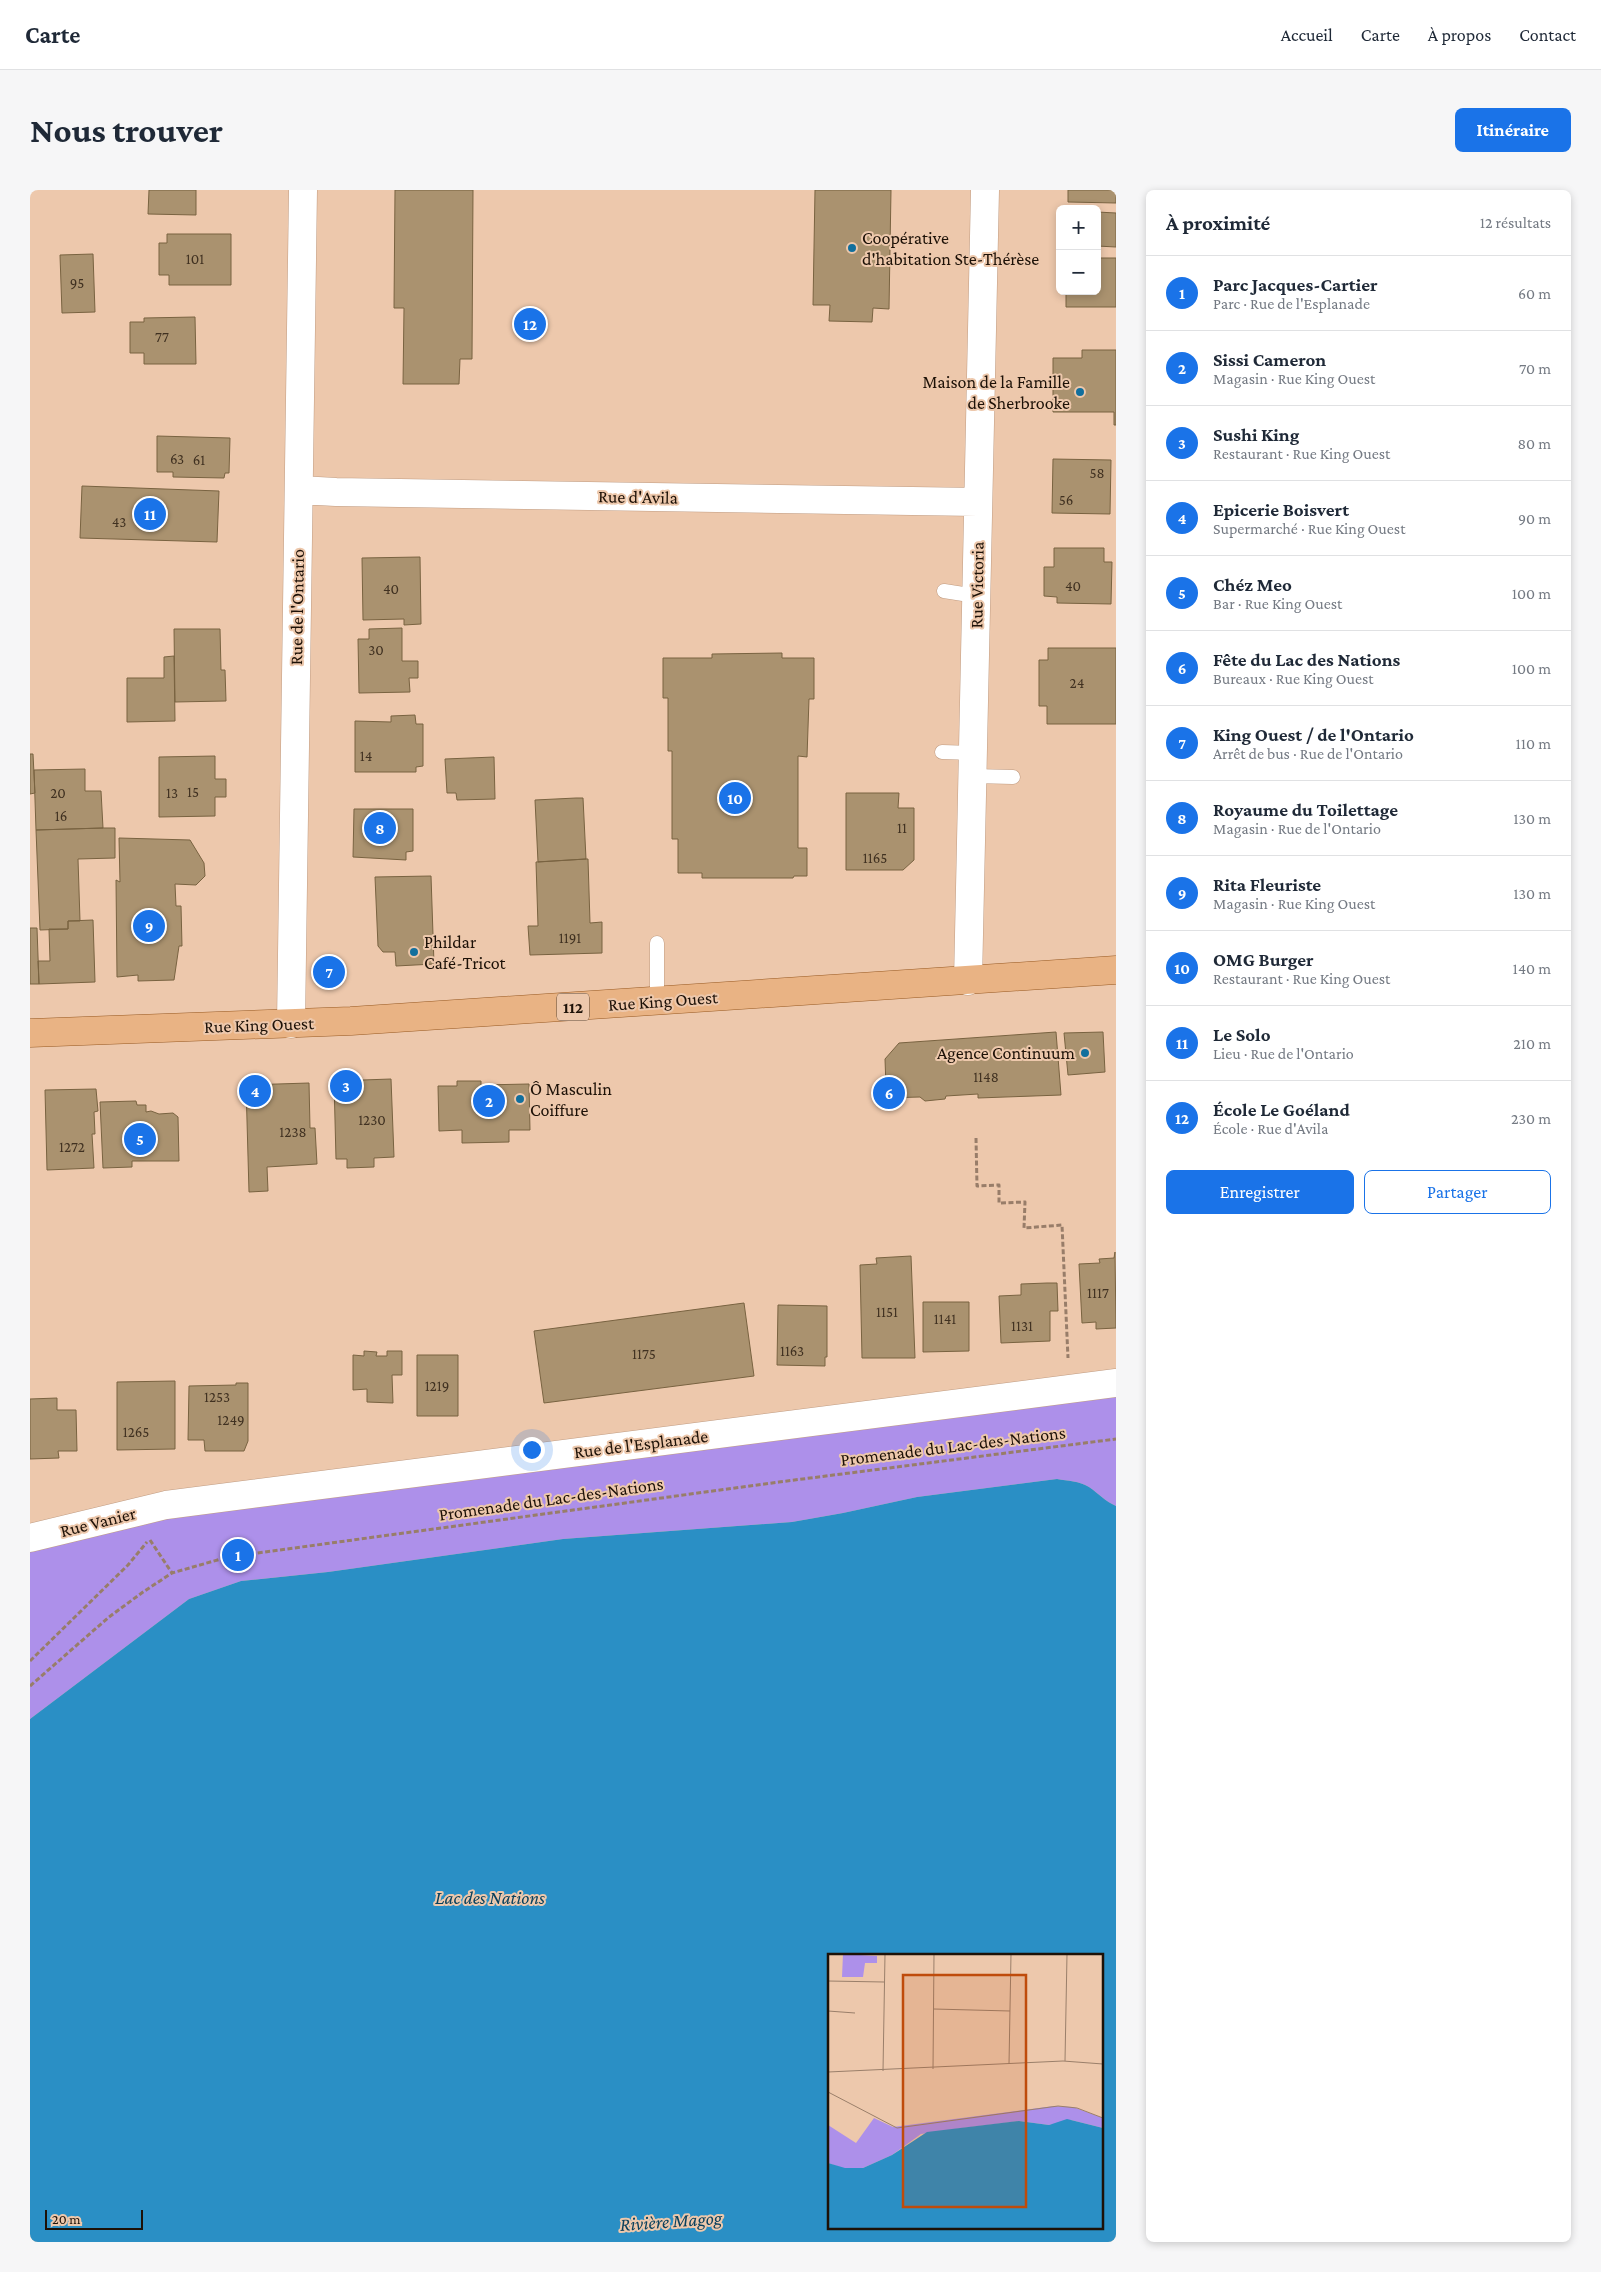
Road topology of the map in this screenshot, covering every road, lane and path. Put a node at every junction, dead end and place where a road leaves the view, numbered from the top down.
1 (303, 190) edge
2 (985, 190) edge
3 (299, 490) junction
4 (978, 502) junction
5 (944, 591) dead end
6 (976, 596) junction
7 (942, 752) dead end
8 (973, 765) junction
9 (1014, 777) dead end
10 (657, 944) dead end
11 (1116, 970) edge
12 (968, 981) junction
13 (657, 1001) junction
14 (291, 1024) junction
15 (30, 1033) edge
16 (976, 1138) dead end
17 (1068, 1362) dead end
18 (1116, 1384) edge
19 (1116, 1439) edge
20 (166, 1505) junction
21 (30, 1538) edge
22 (150, 1539) junction
23 (172, 1574) junction
24 (30, 1661) edge
25 (30, 1686) edge

1 - 3 street, Rue de l'Ontario
2 - 4 street, Rue Victoria
3 - 4 street, Rue d'Avila
3 - 14 street, Rue de l'Ontario
4 - 6 street, Rue Victoria
5 - 6 lane
6 - 8 street, Rue Victoria
7 - 8 lane
8 - 9 lane
8 - 12 street, Rue Victoria
10 - 13 lane
11 - 12 main road, Rue King Ouest / 112
12 - 13 main road, Rue King Ouest / 112
13 - 14 main road, Rue King Ouest / 112
14 - 15 main road, Rue King Ouest / 112
16 - 17 path
18 - 20 street, Rue de l'Esplanade
19 - 23 path, Promenade du Lac-des-Nations
20 - 21 street, Rue Vanier
20 - 22 path
22 - 23 path
22 - 24 path
23 - 25 path, Promenade du Lac-des-Nations

